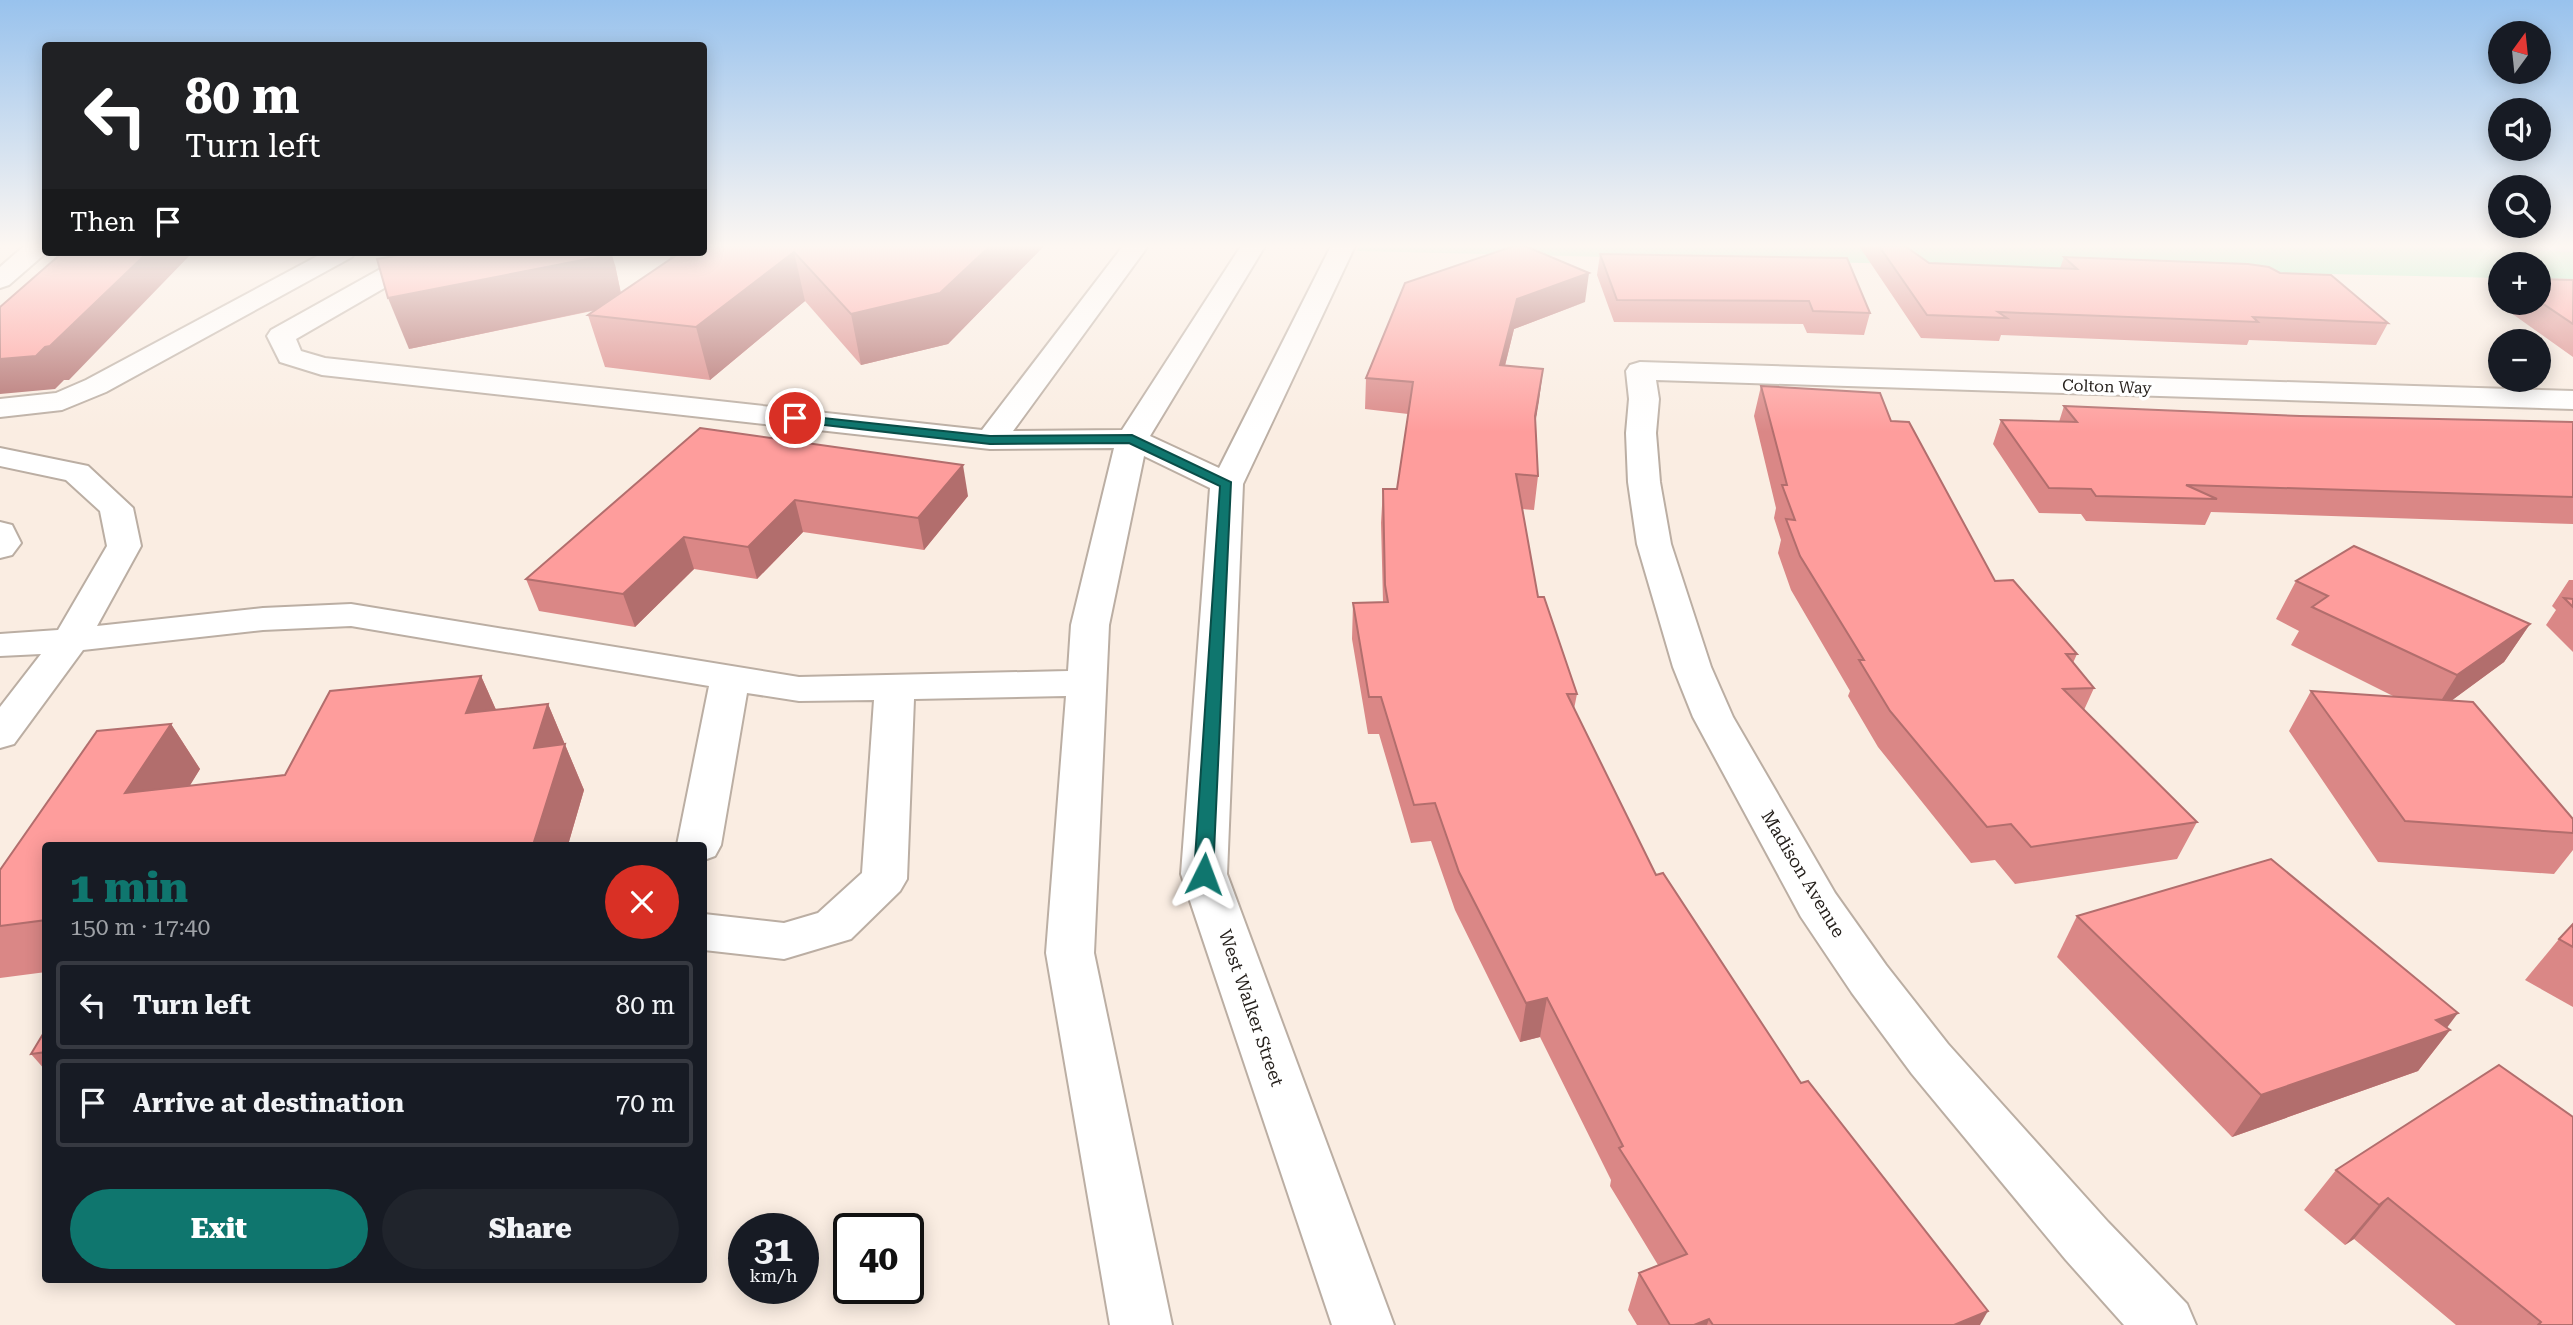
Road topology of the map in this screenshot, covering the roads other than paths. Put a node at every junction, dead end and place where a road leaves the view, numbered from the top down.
1 (239, 308) edge
2 (331, 308) edge
3 (1089, 308) edge
4 (1214, 308) edge
5 (1313, 308) edge
6 (1640, 371) joint
7 (2573, 400) edge
8 (0, 408) edge
9 (1132, 439) junction
10 (990, 440) junction
11 (0, 457) edge
12 (1227, 484) junction
13 (0, 532) edge
14 (0, 548) edge
15 (69, 643) junction
16 (0, 645) edge
17 (730, 677) junction
18 (1087, 683) junction
19 (895, 687) junction
20 (0, 735) edge
21 (700, 842) edge
22 (707, 932) edge
23 (1141, 1325) edge
24 (1363, 1325) edge
25 (2165, 1325) edge

1 - 8 street
2 - 10 street
3 - 10 street
4 - 9 street
5 - 12 street, West Walker Street
6 - 7 street, Colton Way
6 - 25 street, Madison Avenue
9 - 10 street
9 - 12 street
9 - 18 street
11 - 15 street
12 - 24 street, West Walker Street
13 - 14 street
15 - 16 street
15 - 17 street
15 - 20 street
17 - 19 street
17 - 21 street
18 - 19 street
18 - 23 street
19 - 22 street

